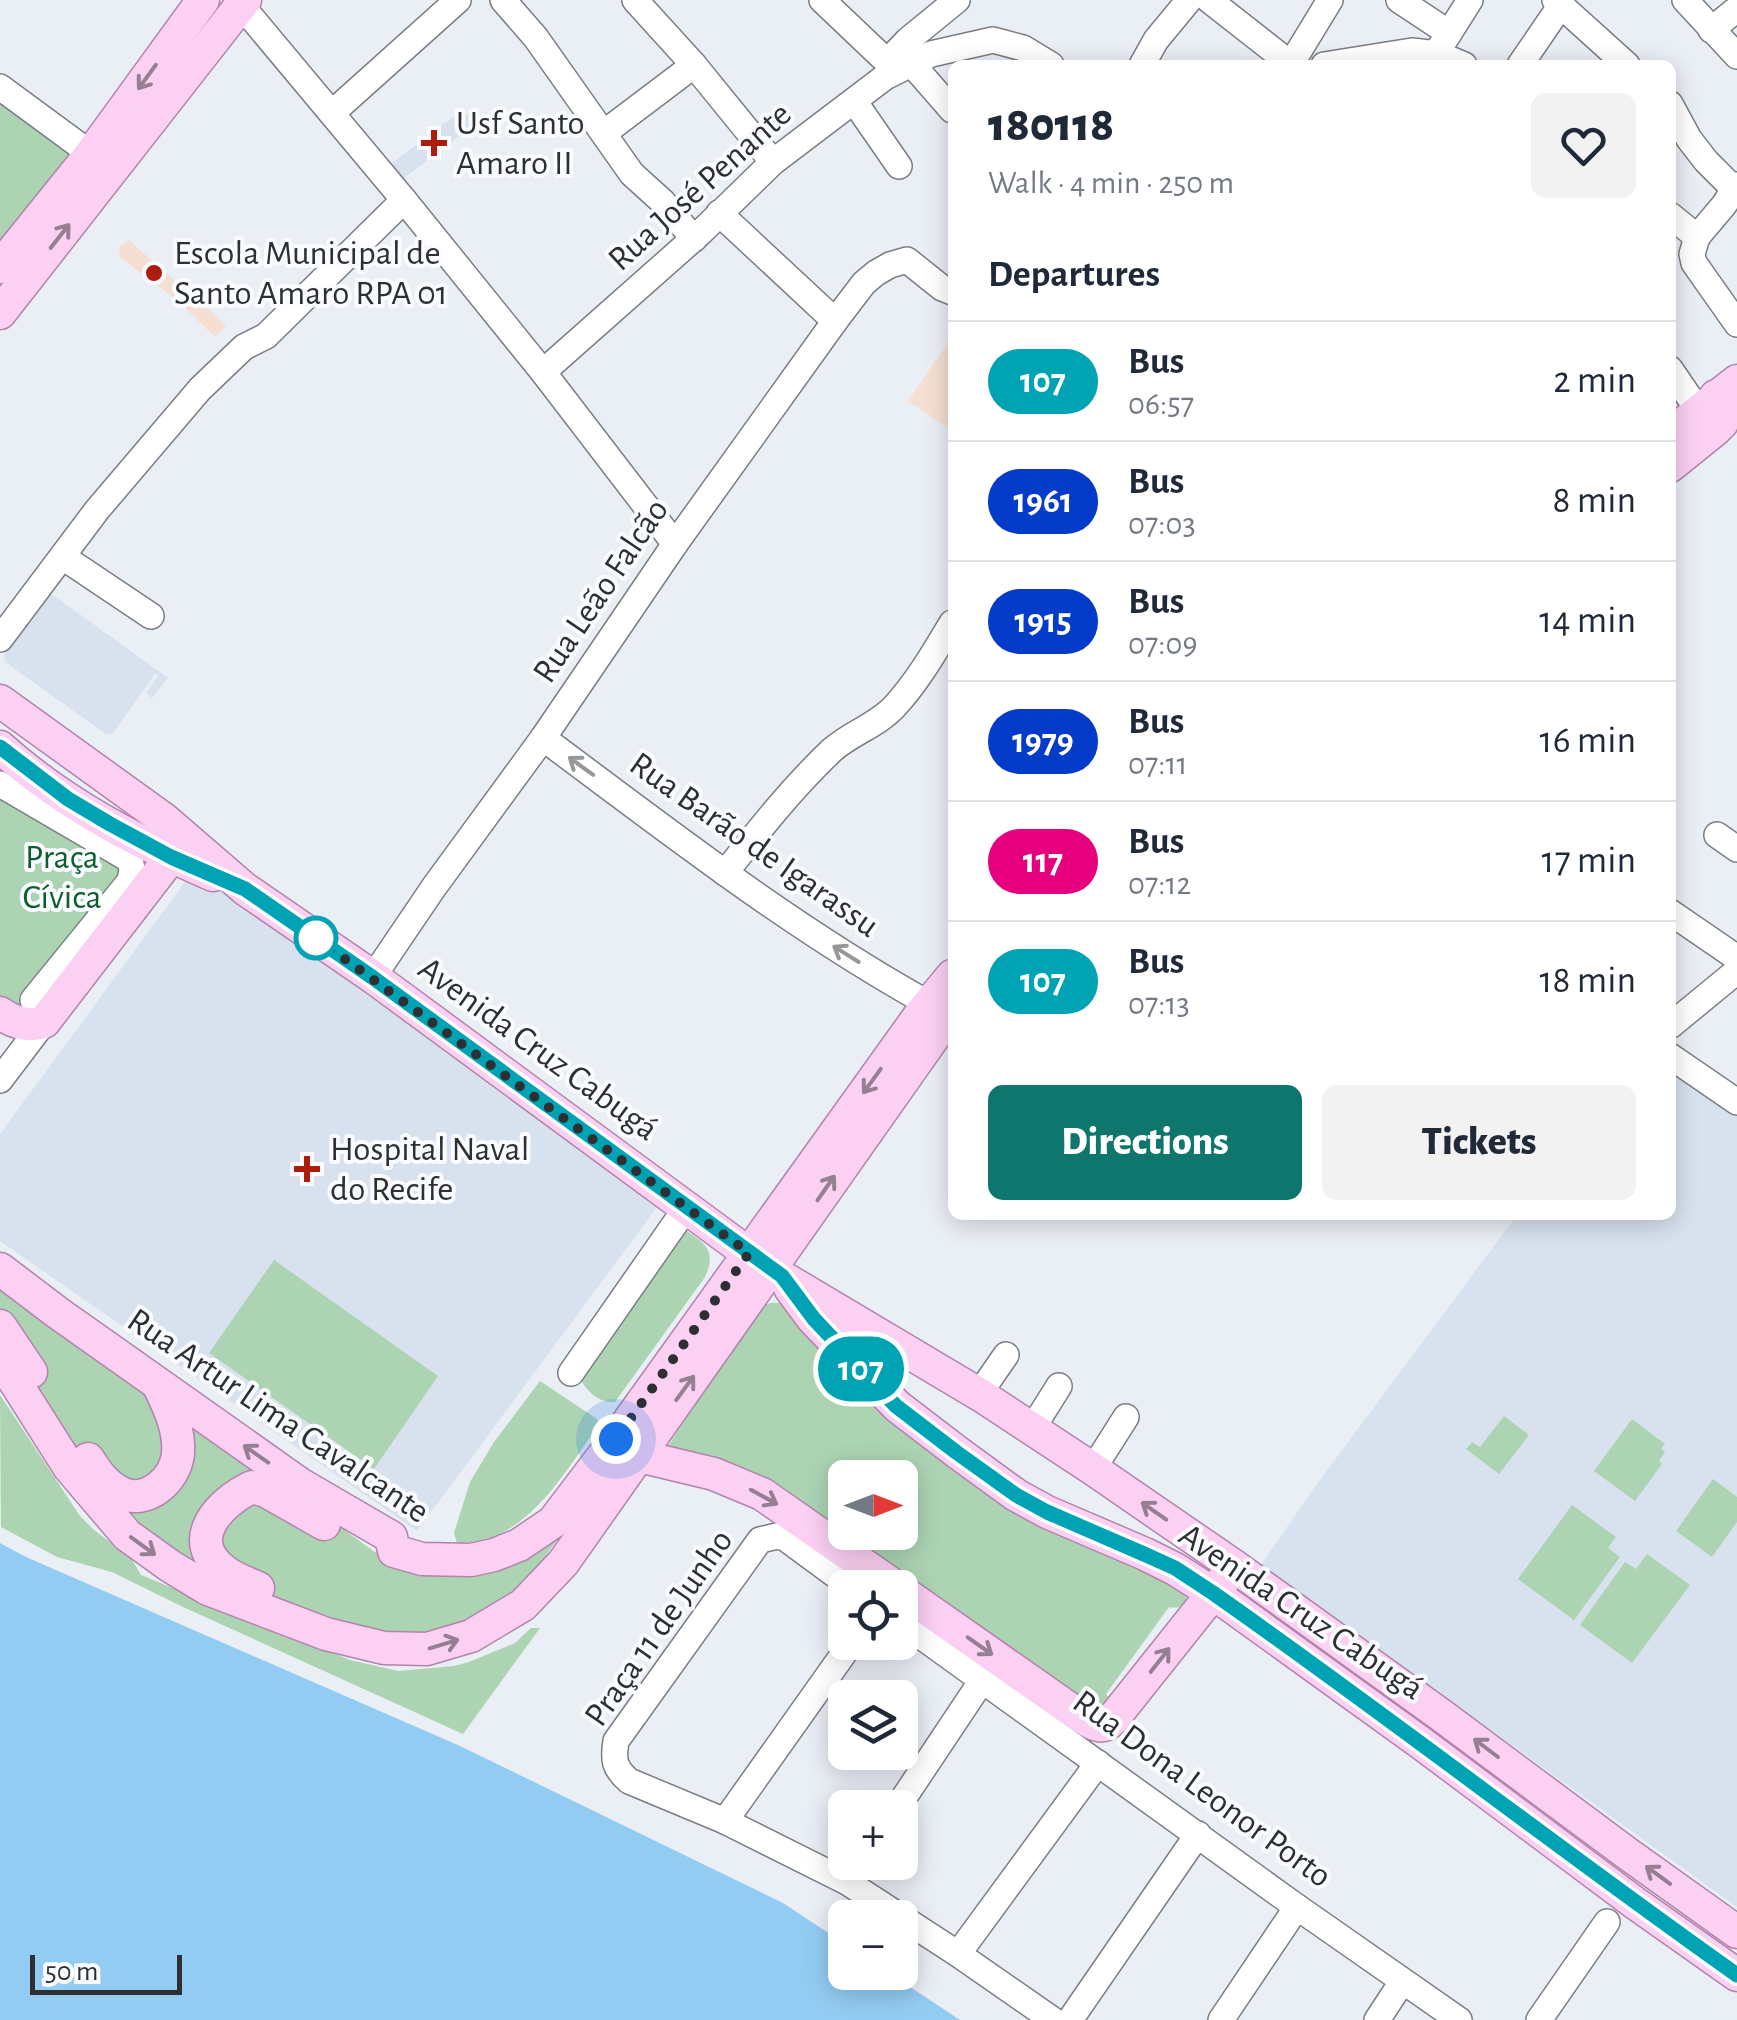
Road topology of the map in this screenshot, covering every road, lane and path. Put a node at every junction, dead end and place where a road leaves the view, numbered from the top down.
1 (458, 0) edge
2 (502, 0) edge
3 (636, 0) edge
4 (822, 0) edge
5 (956, 0) edge
6 (1190, 0) edge
7 (1209, 0) edge
8 (1330, 0) edge
9 (1399, 0) edge
10 (1470, 0) edge
11 (1685, 0) edge
12 (200, 1) edge
13 (243, 2) edge
14 (1558, 2) edge
15 (1737, 9) edge
16 (1711, 30) junction
17 (1444, 44) junction
18 (1737, 56) edge
19 (1043, 60) edge
20 (1145, 60) edge
21 (1286, 60) edge
22 (1293, 60) edge
23 (1355, 60) edge
24 (1459, 60) edge
25 (1523, 60) edge
26 (1619, 60) edge
27 (899, 64) junction
28 (694, 66) junction
29 (0, 87) edge
30 (854, 100) junction
31 (948, 107) edge
32 (332, 112) junction
33 (1676, 123) edge
34 (604, 133) junction
35 (91, 154) junction
36 (773, 162) junction
37 (899, 166) dead end
38 (1736, 189) edge
39 (404, 200) junction
40 (719, 214) junction
41 (1676, 220) edge
42 (1697, 236) junction
43 (694, 239) junction
44 (0, 267) edge
45 (948, 290) edge
46 (0, 313) edge
47 (834, 321) junction
48 (1737, 324) edge
49 (543, 372) junction
50 (1676, 372) edge
51 (1717, 396) edge
52 (1737, 424) edge
53 (1676, 429) edge
54 (1676, 461) edge
55 (1676, 473) edge
56 (675, 544) junction
57 (62, 556) junction
58 (151, 616) dead end
59 (948, 629) edge
60 (0, 638) edge
61 (0, 700) edge
62 (543, 738) junction
63 (0, 748) edge
64 (0, 784) edge
65 (165, 820) junction
66 (171, 857) junction
67 (725, 873) junction
68 (245, 889) junction
69 (1676, 916) edge
70 (1737, 958) edge
71 (1737, 970) edge
72 (372, 977) junction
73 (941, 1008) edge
74 (39, 1011) junction
75 (0, 1013) edge
76 (1676, 1021) edge
77 (1676, 1060) edge
78 (0, 1080) edge
79 (1737, 1102) edge
80 (686, 1208) junction
81 (767, 1266) junction
82 (0, 1269) edge
83 (0, 1326) edge
84 (1006, 1355) dead end
85 (0, 1358) edge
86 (571, 1373) dead end
87 (158, 1385) junction
88 (1060, 1386) dead end
89 (979, 1394) junction
90 (1126, 1417) dead end
91 (1032, 1429) junction
92 (639, 1456) junction
93 (1092, 1469) junction
94 (394, 1551) junction
95 (1234, 1566) junction
96 (829, 1570) edge
97 (873, 1570) edge
98 (1213, 1593) junction
99 (918, 1602) edge
100 (326, 1634) junction
101 (918, 1634) edge
102 (839, 1660) edge
103 (983, 1680) junction
104 (1098, 1763) junction
105 (909, 1790) edge
106 (725, 1821) junction
107 (1198, 1834) junction
108 (828, 1862) edge
109 (864, 1880) edge
110 (1297, 1907) junction
111 (1608, 1922) dead end
112 (1737, 1932) edge
113 (958, 1954) junction
114 (1737, 1975) edge
115 (1402, 1982) junction
116 (1053, 2020) edge
117 (1070, 2020) edge
118 (1222, 2020) edge
119 (1377, 2020) edge
120 (1459, 2020) edge
121 (1539, 2020) edge

1 - 32 street
2 - 34 street
3 - 28 street
4 - 27 street
5 - 27 street
6 - 20 street
7 - 21 street
8 - 22 street
9 - 17 street
10 - 17 street
11 - 16 street
12 -> 35 main road
13 - 32 street
46 -> 13 main road
14 - 25 street
14 - 26 street
15 - 16 street
16 - 18 street
17 - 23 street
17 - 24 street
19 - 27 street
27 - 30 street, Rua José Penante
27 - 31 street
28 - 34 street
28 - 36 street
29 - 35 street
30 - 36 street, Rua José Penante
30 - 37 street
32 - 39 street
33 - 38 street
34 - 43 street
35 - 44 main road
36 - 40 street, Rua José Penante
38 - 42 street
39 - 49 street
39 - 57 street
40 - 43 street, Rua José Penante
40 - 47 street
41 - 42 street
42 - 48 street
43 - 49 street, Rua José Penante
45 - 47 street, Rua Leão Falcão
47 - 56 street, Rua Leão Falcão
49 - 56 street
50 - 51 street
51 - 53 main road
51 - 54 main road
52 - 55 main road
56 - 62 street, Rua Leão Falcão
57 - 58 street
57 - 60 street
59 - 67 street
61 - 65 main road, Avenida Cruz Cabugá
67 -> 62 street, Rua Barão de Igarassu
62 - 72 street, Rua Leão Falcão
63 - 65 main road
63 - 66 main road, Avenida Cruz Cabugá
64 - 74 street
65 - 68 main road, Avenida Cruz Cabugá
66 - 68 main road, Avenida Cruz Cabugá
66 - 74 main road
73 -> 67 street, Rua Barão de Igarassu
68 - 72 main road, Avenida Cruz Cabugá
69 - 70 street
71 - 76 street
72 - 80 main road, Avenida Cruz Cabugá
73 - 81 main road
74 - 75 main road
74 - 78 street
77 - 79 street
80 - 81 main road, Avenida Cruz Cabugá
80 - 86 street
81 - 89 main road, Avenida Cruz Cabugá
92 -> 81 main road
81 - 94 main road, Rua Artur Lima Cavalcante
81 - 98 main road, Avenida Cruz Cabugá
82 - 87 main road, Rua Artur Lima Cavalcante
83 - 87 main road
84 - 89 street
85 -> 100 main road
94 -> 87 main road, Rua Artur Lima Cavalcante
88 - 91 street
89 - 91 main road, Avenida Cruz Cabugá
90 - 93 street
91 - 93 main road, Avenida Cruz Cabugá
92 -> 97 main road, Rua Dona Leonor Porto
100 -> 92 main road
95 -> 93 main road, Avenida Cruz Cabugá
94 - 100 main road
95 - 98 main road
112 -> 95 main road, Avenida Cruz Cabugá
96 - 106 street, Praça 11 de Junho
99 -> 98 main road, Rua Dona Leonor Porto
98 - 114 main road, Avenida Cruz Cabugá
101 - 103 street, Rua Dona Leonor Porto
102 - 106 street
103 - 104 street, Rua Dona Leonor Porto
103 - 105 street
104 - 107 street, Rua Dona Leonor Porto
104 - 113 street
106 - 108 street
107 - 110 street, Rua Dona Leonor Porto
107 - 117 street
109 - 113 street
110 - 115 street, Rua Dona Leonor Porto
110 - 118 street
111 - 121 street
113 - 116 street
115 - 119 street
115 - 120 street, Rua Dona Leonor Porto

